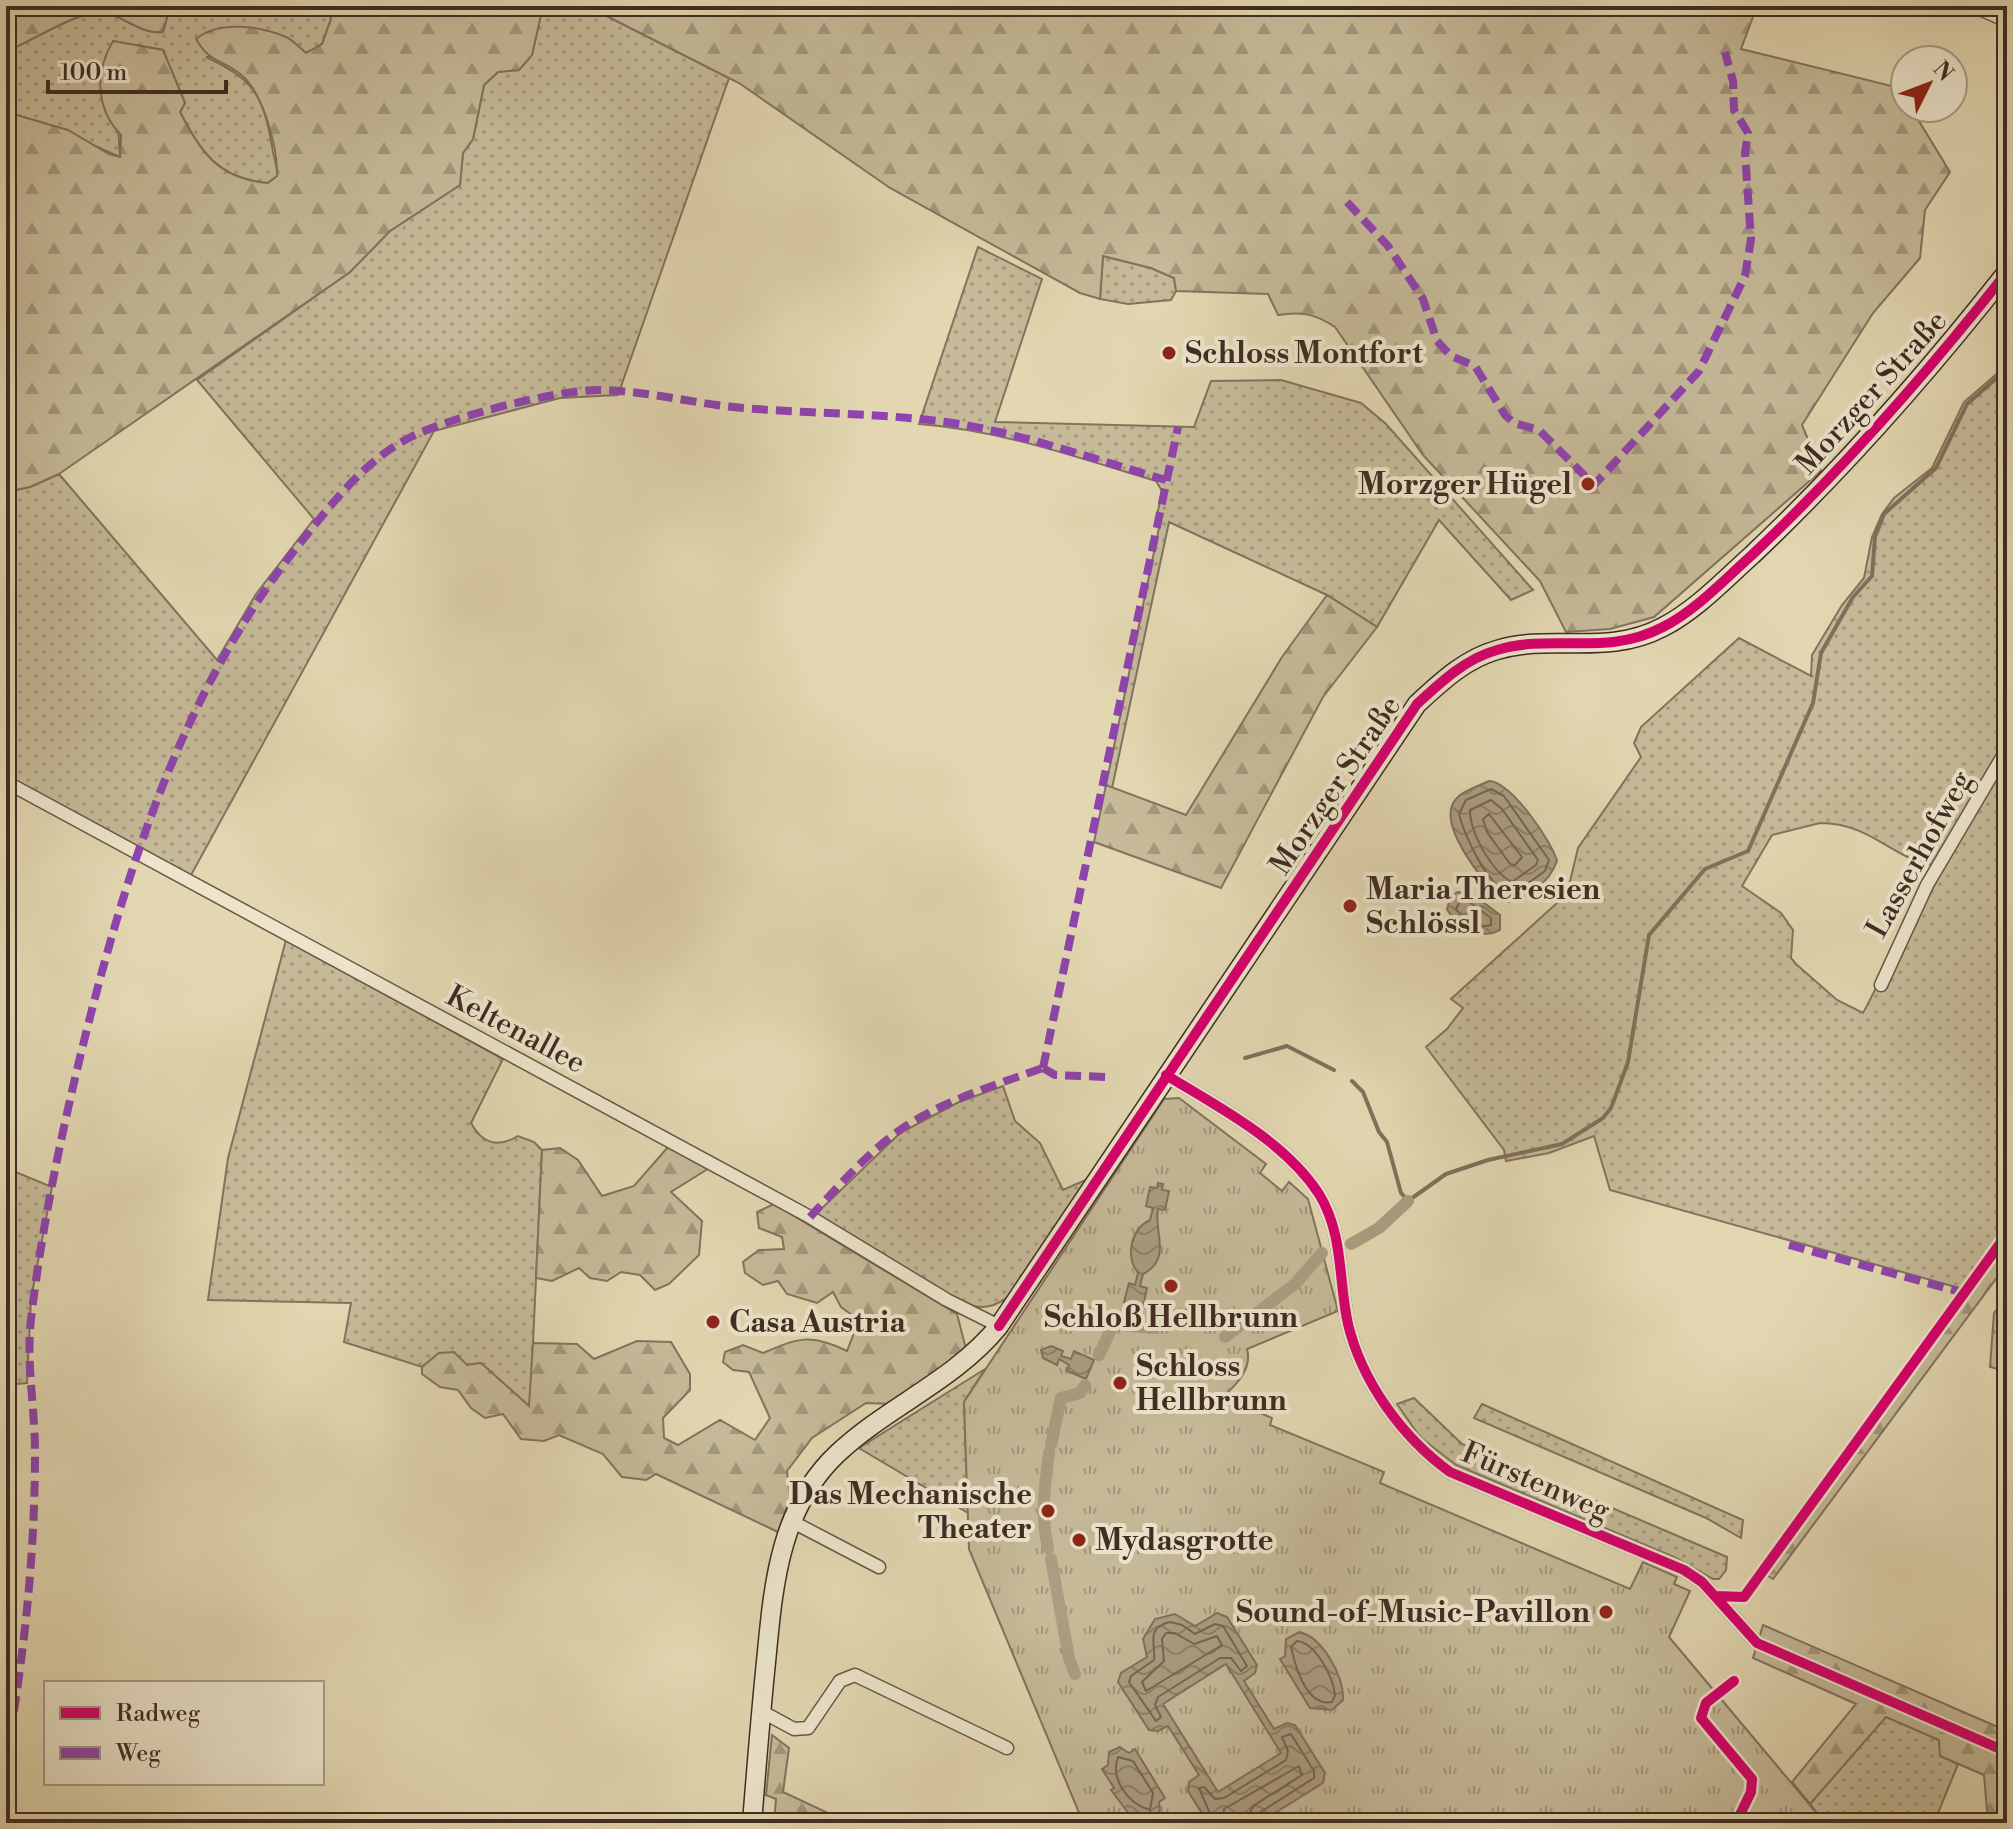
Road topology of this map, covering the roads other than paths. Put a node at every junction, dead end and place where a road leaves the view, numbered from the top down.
1 (1973, 6) edge
2 (2007, 21) edge
3 (2007, 272) edge
4 (2007, 749) edge
5 (6, 782) edge
6 (1881, 985) dead end
7 (1166, 1075) junction
8 (999, 1326) junction
9 (791, 1521) junction
10 (879, 1567) dead end
11 (761, 1711) junction
12 (1007, 1748) dead end
13 (2007, 1752) edge
14 (752, 1823) edge

1 - 2 street
3 - 7 street, Morzger Straße
4 - 6 street, Lasserhofweg
5 - 8 street, Keltenallee
7 - 8 street, Morzger Straße
7 - 13 street, Fürstenweg
8 - 9 street, Morzger Straße
9 - 10 street
9 - 11 street, Morzger Straße
11 - 12 street
11 - 14 street, Morzger Straße

